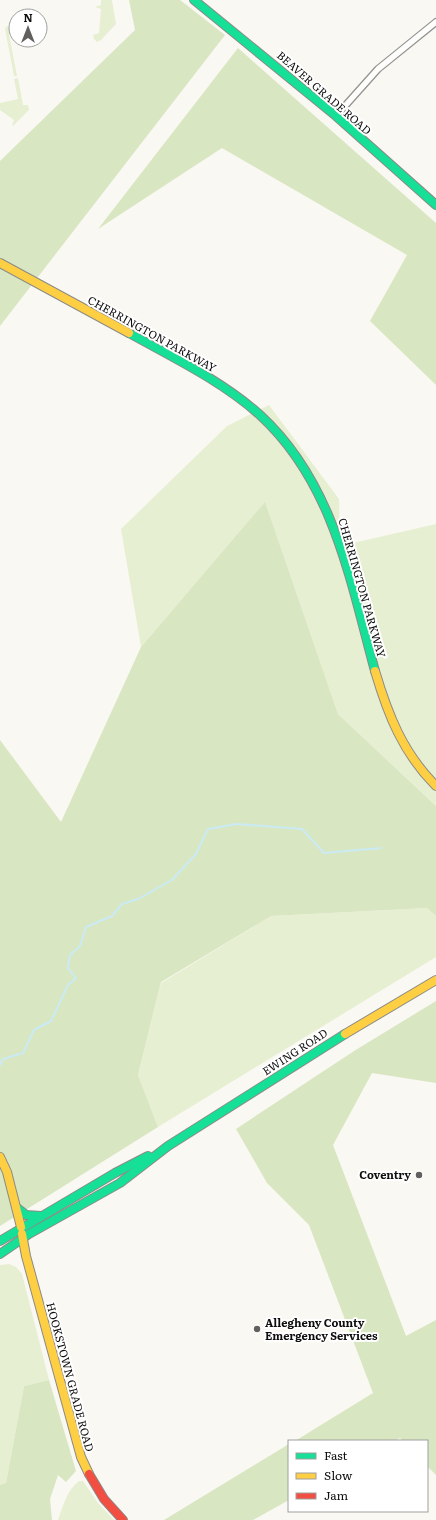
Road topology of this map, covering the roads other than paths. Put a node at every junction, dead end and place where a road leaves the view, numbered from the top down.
1 (194, 0) edge
2 (436, 22) edge
3 (336, 116) junction
4 (436, 206) edge
5 (0, 263) edge
6 (436, 786) edge
7 (436, 980) edge
8 (168, 1146) junction
9 (0, 1157) edge
10 (17, 1208) junction
11 (41, 1216) junction
12 (21, 1227) junction
13 (22, 1238) junction
14 (0, 1242) edge
15 (0, 1254) edge
16 (123, 1520) edge

1 - 3 main road, BEAVER GRADE ROAD
2 - 3 street
3 - 4 main road, BEAVER GRADE ROAD
5 - 6 main road, CHERRINGTON PARKWAY
7 - 8 main road, EWING ROAD
8 - 11 main road, EWING ROAD
8 - 13 main road, EWING ROAD
9 - 10 main road, HOOKSTOWN GRADE ROAD
10 - 11 main road
10 - 12 main road, HOOKSTOWN GRADE ROAD
11 - 12 main road, EWING ROAD
12 - 13 main road, HOOKSTOWN GRADE ROAD
12 - 14 main road, EWING ROAD
13 - 15 main road, EWING ROAD
13 - 16 main road, HOOKSTOWN GRADE ROAD

